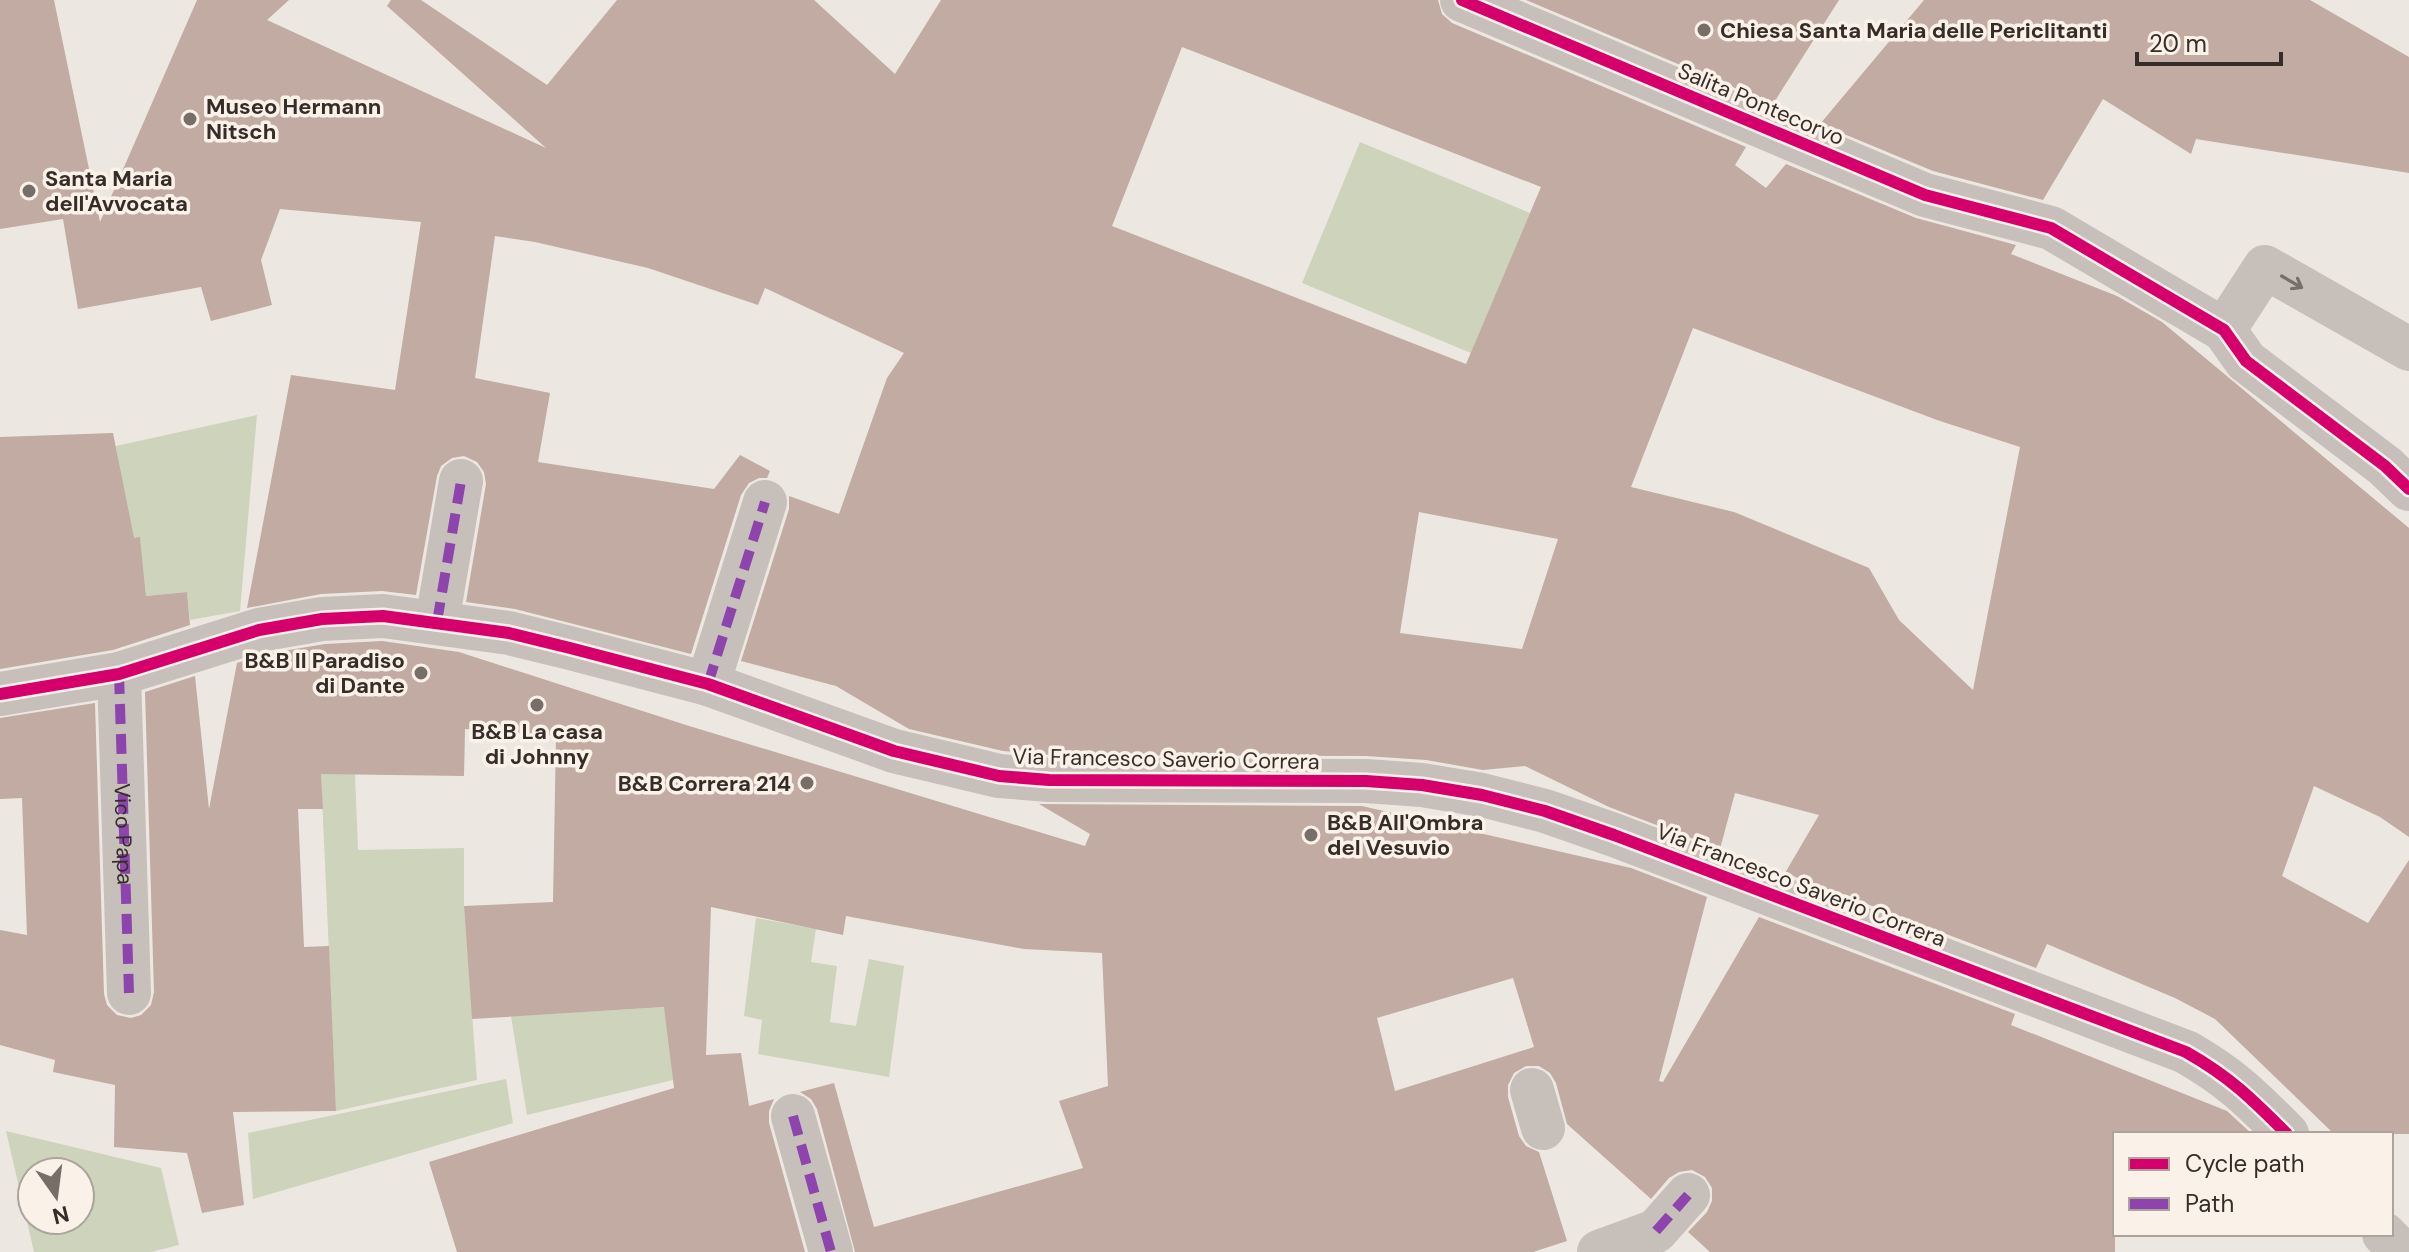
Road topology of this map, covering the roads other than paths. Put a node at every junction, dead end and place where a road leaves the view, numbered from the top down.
1 (1462, 0) edge
2 (2224, 330) junction
3 (2409, 349) edge
4 (461, 481) dead end
5 (2409, 489) edge
6 (765, 502) dead end
7 (437, 622) junction
8 (119, 674) junction
9 (708, 684) junction
10 (0, 694) edge
11 (129, 993) dead end
12 (793, 1116) dead end
13 (2285, 1132) edge
14 (1688, 1195) dead end
15 (2386, 1236) edge
16 (1668, 1242) edge
17 (831, 1252) edge
18 (1599, 1252) edge
19 (2402, 1252) edge

1 - 2 street, Salita Pontecorvo
2 -> 3 street
2 - 5 street
4 - 7 street
6 - 9 street
7 - 8 street, Via Francesco Saverio Correra
7 - 9 street, Via Francesco Saverio Correra
8 - 10 street, Via Francesco Saverio Correra
8 - 11 street, Vico Papa
9 - 13 street, Via Francesco Saverio Correra
12 - 17 street
14 - 16 street
15 - 19 street
16 - 18 street

